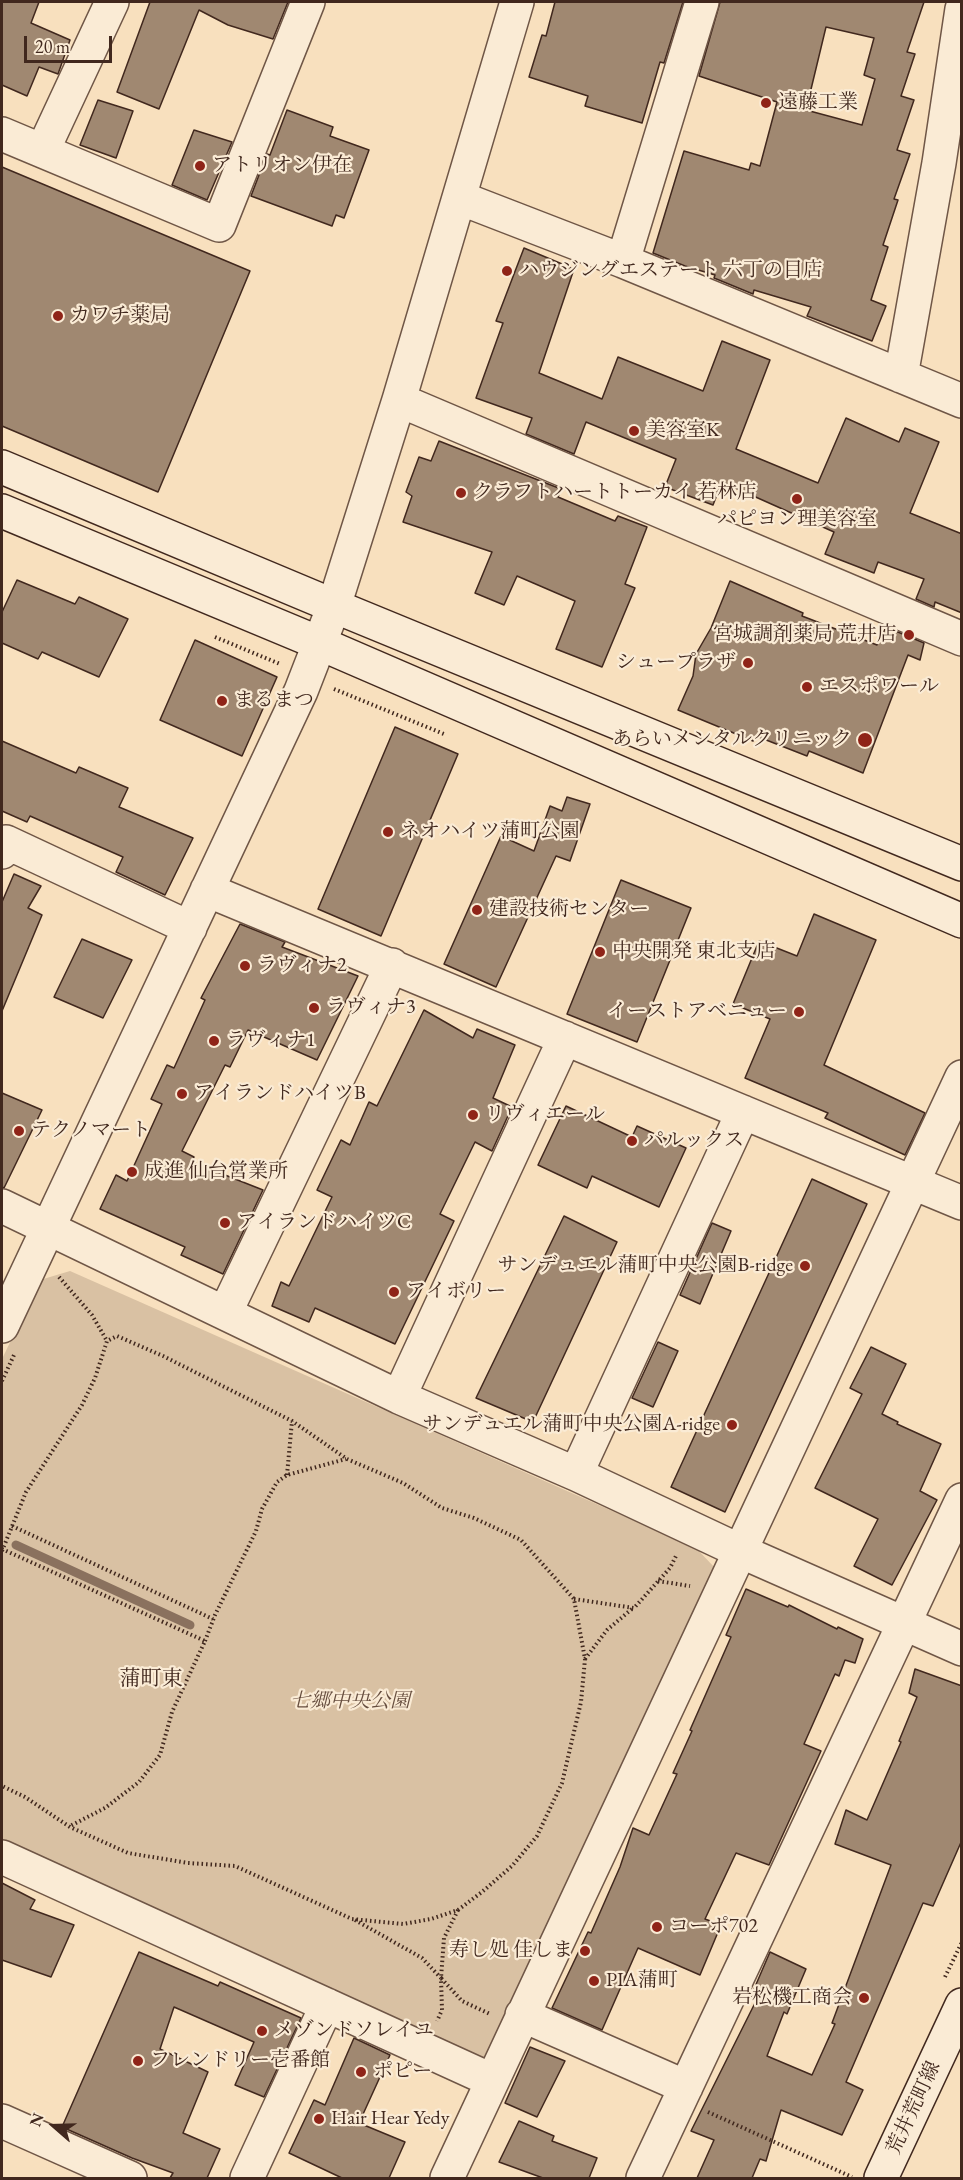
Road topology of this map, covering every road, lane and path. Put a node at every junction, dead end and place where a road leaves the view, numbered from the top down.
1 (112, 2) edge
2 (308, 2) edge
3 (517, 2) edge
4 (702, 2) edge
5 (962, 9) edge
6 (2, 134) edge
7 (43, 150) junction
8 (460, 198) junction
9 (623, 261) junction
10 (902, 376) junction
11 (399, 400) junction
12 (962, 401) edge
13 (2, 467) edge
14 (2, 511) edge
15 (334, 606) junction
16 (962, 639) edge
17 (319, 643) junction
18 (2, 852) edge
19 (962, 864) edge
20 (207, 890) junction
21 (962, 921) edge
22 (190, 928) junction
23 (392, 965) junction
24 (565, 1038) junction
25 (962, 1077) edge
26 (743, 1112) junction
27 (912, 1182) junction
28 (962, 1203) edge
29 (2, 1206) edge
30 (49, 1227) junction
31 (54, 1272) dead end
32 (225, 1313) junction
33 (2, 1326) edge
34 (107, 1341) junction
35 (399, 1397) junction
36 (292, 1421) junction
37 (347, 1459) junction
38 (576, 1474) junction
39 (286, 1475) junction
40 (962, 1500) edge
41 (12, 1526) junction
42 (679, 1548) dead end
43 (2, 1550) edge
44 (740, 1551) junction
45 (658, 1581) junction
46 (694, 1587) dead end
47 (574, 1599) junction
48 (634, 1608) junction
49 (213, 1619) junction
50 (904, 1623) junction
51 (205, 1641) junction
52 (962, 1649) edge
53 (585, 1659) junction
54 (2, 1786) edge
55 (70, 1827) junction
56 (2, 1857) edge
57 (458, 1910) junction
58 (352, 1919) junction
59 (441, 1978) junction
60 (327, 2005) junction
61 (962, 2005) edge
62 (508, 2016) junction
63 (423, 2049) junction
64 (491, 2080) junction
65 (683, 2093) junction
66 (2, 2121) edge
67 (130, 2178) edge
68 (247, 2178) edge
69 (447, 2178) edge
70 (643, 2178) edge
71 (867, 2178) edge

1 - 7 street
2 - 7 street
3 - 8 street
4 - 9 street
5 - 10 street
6 - 7 street
8 - 9 street
8 - 11 street
9 - 10 street
10 - 12 street
11 - 15 street
11 - 16 street
13 - 15 street
14 - 17 street
15 - 17 street
15 - 19 street
17 - 20 street
17 - 21 street
18 - 22 street
20 - 22 street
20 - 23 street
22 - 30 street
23 - 24 street
23 - 32 street
24 - 26 street
24 - 35 street
25 - 27 street
26 - 27 street
26 - 38 street
27 - 28 street
27 - 44 street
29 - 30 street
30 - 32 street
30 - 33 street
31 - 34 path
32 - 35 street
34 - 36 path
34 - 41 path
35 - 38 street
36 - 37 path
36 - 39 path
37 - 39 path
37 - 47 path
38 - 44 street
39 - 49 path
40 - 50 street
41 - 43 path
41 - 49 path
42 - 45 path
43 - 51 path
44 - 50 street
44 - 62 street
45 - 46 path
45 - 48 path
47 - 48 path
47 - 53 path
48 - 53 path
49 - 51 path
50 - 52 street
50 - 65 street
51 - 55 path
53 - 57 path
54 - 55 path
55 - 58 path
56 - 60 street
57 - 58 path
57 - 59 path
58 - 59 path
59 - 62 path
59 - 63 path
60 - 63 street
60 - 68 street
61 - 71 street, 荒井荒町線
62 - 64 street
62 - 65 street
63 - 64 street
64 - 69 street
65 - 70 street
65 - 71 path
66 - 67 street

